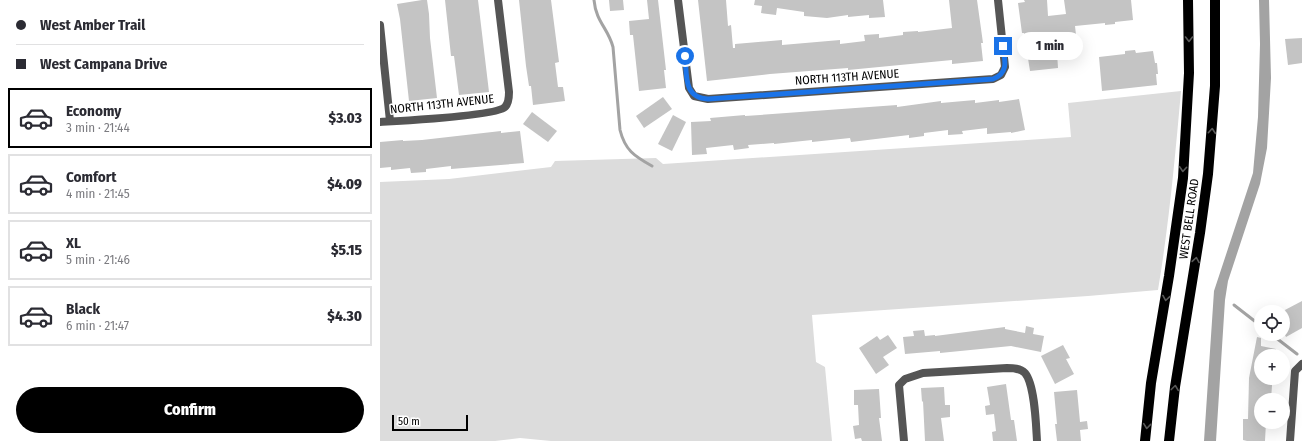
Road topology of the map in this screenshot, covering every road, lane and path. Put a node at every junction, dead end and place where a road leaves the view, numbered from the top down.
1 (498, 0) edge
2 (678, 0) edge
3 (998, 0) edge
4 (1188, 0) edge
5 (1215, 0) edge
6 (380, 25) edge
7 (380, 122) edge
8 (390, 122) junction
9 (1302, 364) edge
10 (904, 441) edge
11 (1038, 441) edge
12 (1145, 441) edge
13 (1169, 441) edge
14 (1290, 441) edge

1 - 8 street, NORTH 113TH AVENUE
2 - 3 street, NORTH 113TH AVENUE
4 -> 12 main road, WEST BELL ROAD
13 -> 5 main road, WEST BELL ROAD
6 - 8 street
7 - 8 street, NORTH 113TH AVENUE
9 - 14 street
10 - 11 street

